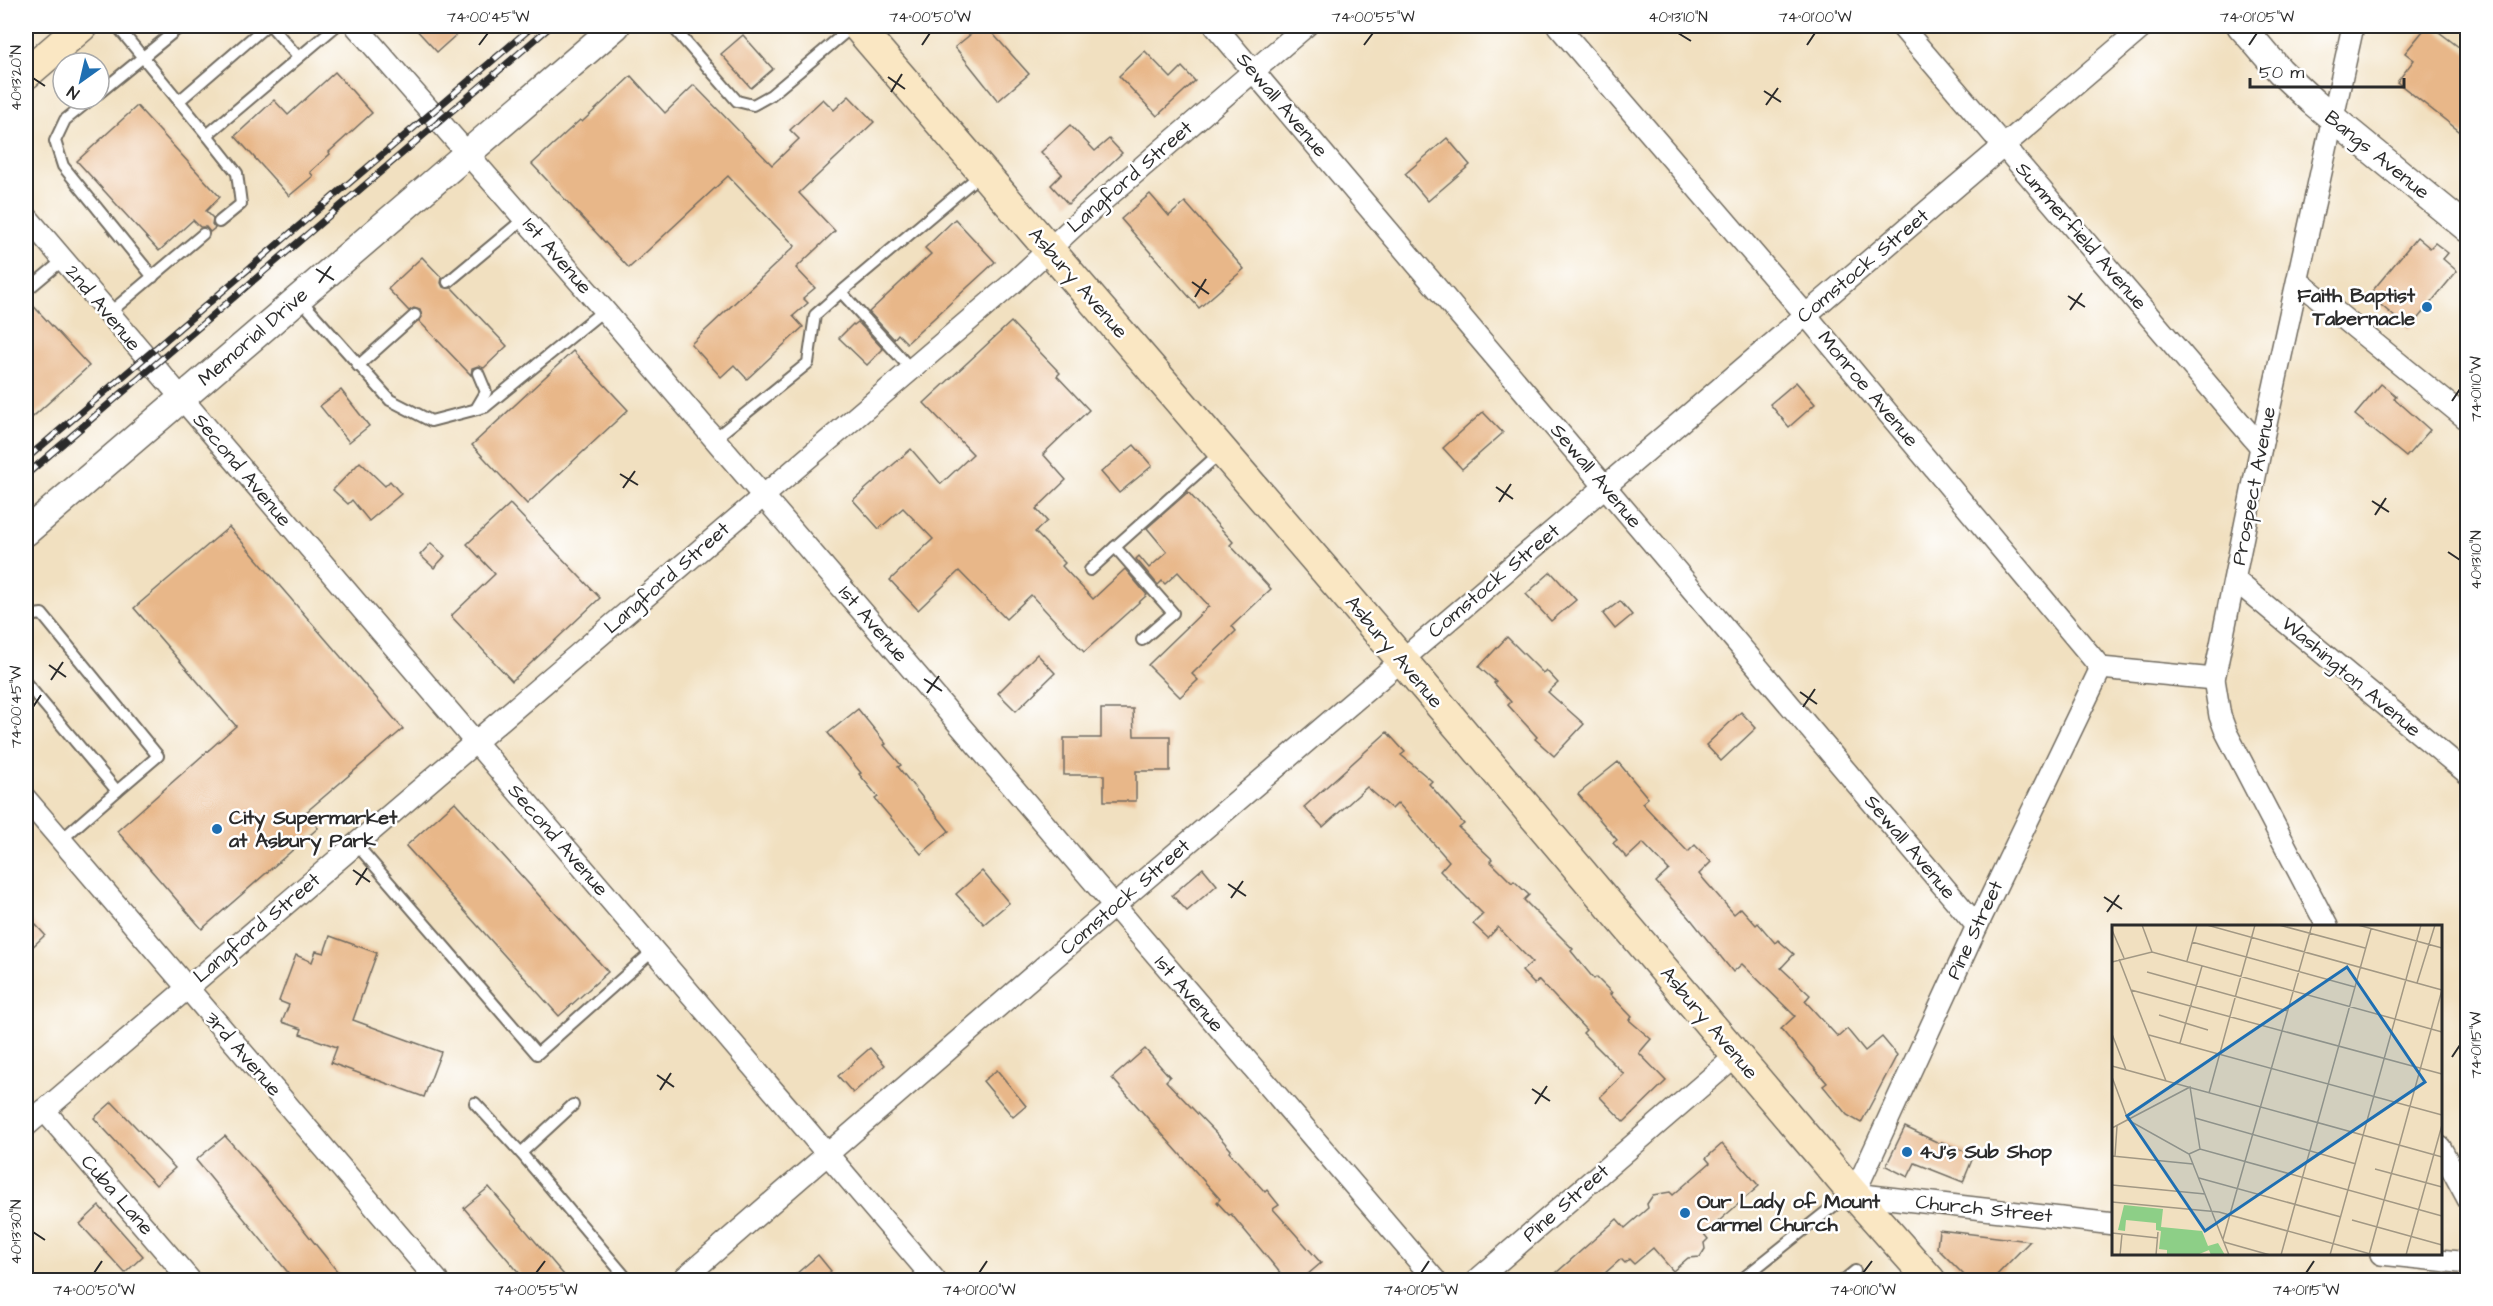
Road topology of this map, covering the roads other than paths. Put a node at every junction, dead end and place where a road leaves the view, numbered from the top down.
1 (82, 26) edge
2 (117, 26) edge
3 (181, 26) edge
4 (266, 26) edge
5 (272, 26) edge
6 (336, 26) edge
7 (356, 26) edge
8 (616, 26) edge
9 (672, 26) edge
10 (855, 26) edge
11 (1215, 26) edge
12 (1306, 26) edge
13 (1558, 26) edge
14 (1901, 26) edge
15 (2144, 26) edge
16 (2241, 26) edge
17 (2353, 26) edge
18 (143, 57) junction
19 (298, 57) junction
20 (1253, 71) junction
21 (26, 74) edge
22 (111, 83) edge
23 (179, 101) junction
24 (77, 111) edge
25 (2332, 118) junction
26 (207, 135) junction
27 (2004, 146) junction
28 (468, 152) junction
29 (982, 173) junction
30 (26, 216) edge
31 (525, 218) junction
32 (219, 222) dead end
33 (2468, 229) edge
34 (203, 234) dead end
35 (1048, 250) junction
36 (63, 260) junction
37 (153, 277) junction
38 (2298, 281) junction
39 (448, 282) dead end
40 (26, 291) edge
41 (841, 292) junction
42 (299, 298) junction
43 (604, 310) junction
44 (108, 314) junction
45 (415, 315) dead end
46 (1806, 315) junction
47 (358, 366) junction
48 (911, 369) junction
49 (478, 373) dead end
50 (181, 399) junction
51 (476, 409) junction
52 (2468, 420) edge
53 (714, 439) junction
54 (2261, 447) junction
55 (1222, 451) junction
56 (1605, 487) junction
57 (763, 495) junction
58 (26, 532) edge
59 (1115, 547) junction
60 (1090, 570) dead end
61 (2235, 580) junction
62 (26, 616) edge
63 (1142, 640) dead end
64 (1402, 660) junction
65 (2101, 668) junction
66 (2214, 679) junction
67 (26, 683) edge
68 (475, 743) junction
69 (2468, 774) edge
70 (117, 791) junction
71 (26, 799) edge
72 (61, 840) junction
73 (356, 844) junction
74 (1114, 906) junction
75 (2326, 925) edge
76 (1977, 926) junction
77 (653, 951) junction
78 (186, 988) junction
79 (1736, 1056) junction
80 (475, 1103) dead end
81 (573, 1106) dead end
82 (44, 1110) junction
83 (26, 1126) edge
84 (2442, 1151) edge
85 (521, 1153) junction
86 (826, 1153) junction
87 (1852, 1193) junction
88 (2468, 1199) edge
89 (2112, 1224) edge
90 (2391, 1255) edge
91 (2468, 1263) edge
92 (1855, 1270) dead end
93 (685, 1280) edge
94 (190, 1281) edge
95 (437, 1281) edge
96 (628, 1281) edge
97 (935, 1281) edge
98 (1435, 1281) edge
99 (1477, 1281) edge
100 (1742, 1281) edge
101 (1844, 1281) edge
102 (1930, 1281) edge

1 - 21 main road
2 - 18 lane
3 - 18 lane
4 - 23 lane
5 - 19 lane
6 - 19 lane
7 - 28 street, 1st Avenue
8 - 28 street, Memorial Drive
9 - 10 lane
10 - 29 main road, Asbury Avenue
11 - 20 street, Sewall Avenue
12 - 20 street, Langford Street
13 - 46 street, Monroe Avenue
14 - 27 street, Summerfield Avenue
15 - 27 street, Comstock Street
16 - 25 street, Bangs Avenue
17 - 25 street, Prospect Avenue
18 - 22 lane
18 - 23 lane
19 - 26 lane
20 - 35 street, Langford Street
20 - 56 street, Sewall Avenue
23 - 26 lane
24 - 37 lane
25 - 33 street, Bangs Avenue
25 - 38 street, Prospect Avenue
26 - 32 lane
27 - 46 street, Comstock Street
27 - 54 street, Summerfield Avenue
28 - 31 street, 1st Avenue
28 - 42 street, Memorial Drive
29 - 35 main road, Asbury Avenue
29 - 41 lane
30 - 36 street, 2nd Avenue
31 - 39 lane
31 - 43 street, 1st Avenue
34 - 37 lane
35 - 48 street, Langford Street
35 - 55 main road, Asbury Avenue
36 - 40 lane
36 - 44 street, 2nd Avenue
37 - 44 lane
38 - 52 street
38 - 54 street, Prospect Avenue
41 - 48 lane
41 - 53 lane
42 - 47 lane
42 - 50 street, Memorial Drive
43 - 51 lane
43 - 53 street, 1st Avenue
44 - 50 street, 2nd Avenue
45 - 47 lane
46 - 56 street, Comstock Street
46 - 65 street, Monroe Avenue
47 - 51 lane
48 - 57 street, Langford Street
49 - 51 lane
50 - 58 street, Memorial Drive
50 - 68 street, Second Avenue
53 - 57 street, 1st Avenue
54 - 61 street, Prospect Avenue
55 - 59 lane
55 - 64 main road, Asbury Avenue
56 - 64 street, Comstock Street
56 - 76 street, Sewall Avenue
57 - 68 street, Langford Street
57 - 74 street, 1st Avenue
59 - 60 lane
59 - 63 lane
61 - 66 street, Prospect Avenue
61 - 69 street, Washington Avenue
62 - 70 lane
64 - 74 street, Comstock Street
64 - 79 main road, Asbury Avenue
65 - 66 street
65 - 76 street, Pine Street
66 - 75 street, Prospect Avenue
67 - 70 lane
68 - 73 street, Langford Street
68 - 77 street, Second Avenue
70 - 72 lane
71 - 72 street, 3rd Avenue
72 - 78 street, 3rd Avenue
73 - 77 lane
73 - 78 street, Langford Street
74 - 86 street, Comstock Street
74 - 98 street, 1st Avenue
76 - 87 street, Pine Street
77 - 86 street, Second Avenue
78 - 82 street, Langford Street
78 - 95 street, 3rd Avenue
79 - 87 main road, Asbury Avenue
79 - 99 street, Pine Street
80 - 85 lane
81 - 85 lane
82 - 83 street, Langford Street
82 - 94 street, Cuba Lane
84 - 88 street
85 - 96 lane
86 - 93 street, Comstock Street
86 - 97 street, Second Avenue
87 - 89 street, Church Street
87 - 100 lane
87 - 102 main road, Asbury Avenue
90 - 91 street
92 - 101 lane

